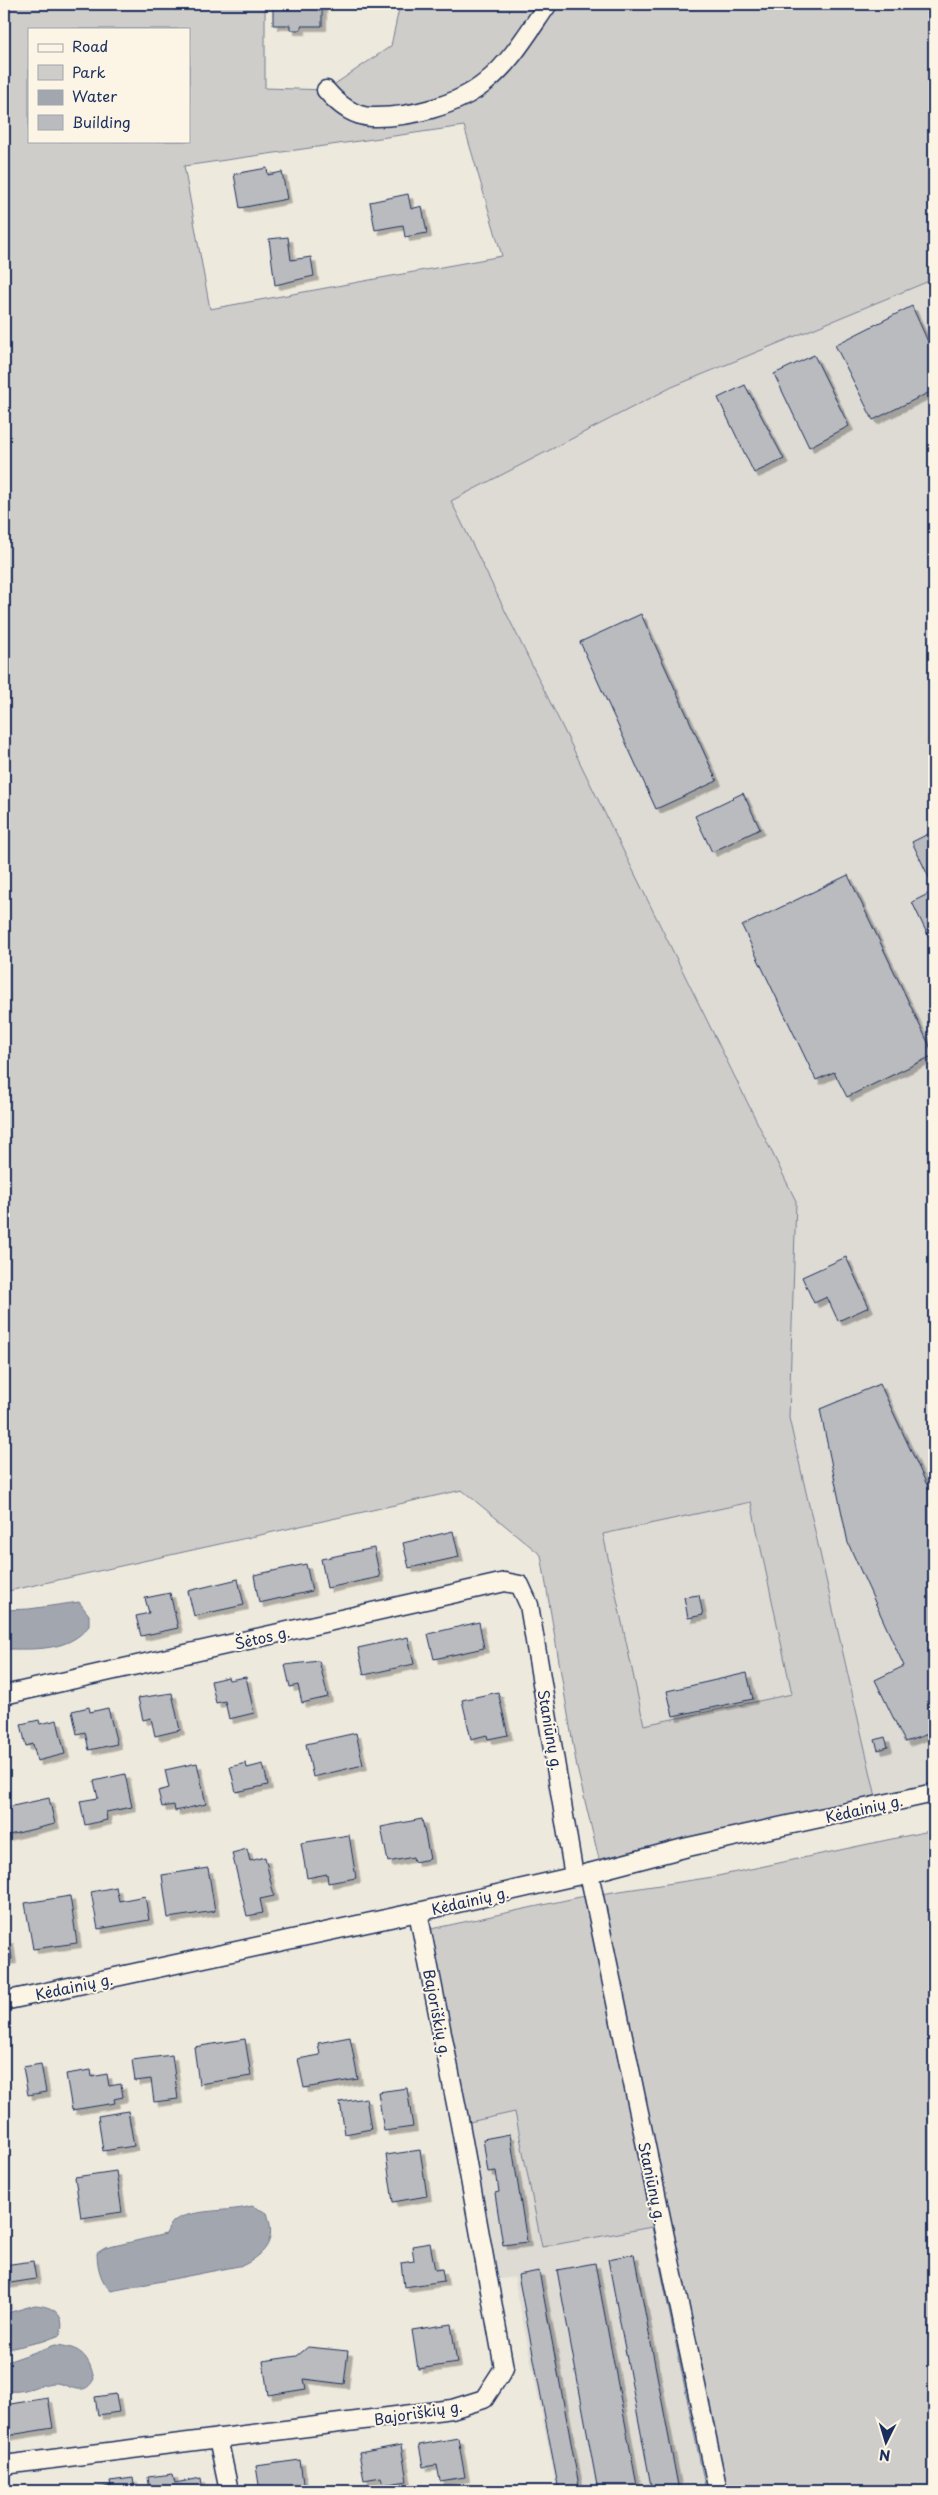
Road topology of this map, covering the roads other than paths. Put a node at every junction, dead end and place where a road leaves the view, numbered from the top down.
1 (548, 4) edge
2 (326, 90) dead end
3 (520, 1585) joint
4 (4, 1695) edge
5 (934, 1793) edge
6 (581, 1875) junction
7 (418, 1912) junction
8 (4, 2001) edge
9 (218, 2438) junction
10 (4, 2465) edge
11 (229, 2491) edge
12 (718, 2491) edge

1 - 2 street
3 - 4 street, Šėtos g.
3 - 6 street, Staniūnų g.
5 - 6 street, Kėdainių g.
6 - 7 street, Kėdainių g.
6 - 12 street, Staniūnų g.
7 - 8 street, Kėdainių g.
7 - 9 street, Bajoriškių g.
9 - 10 street, Bajoriškių g.
9 - 11 street

